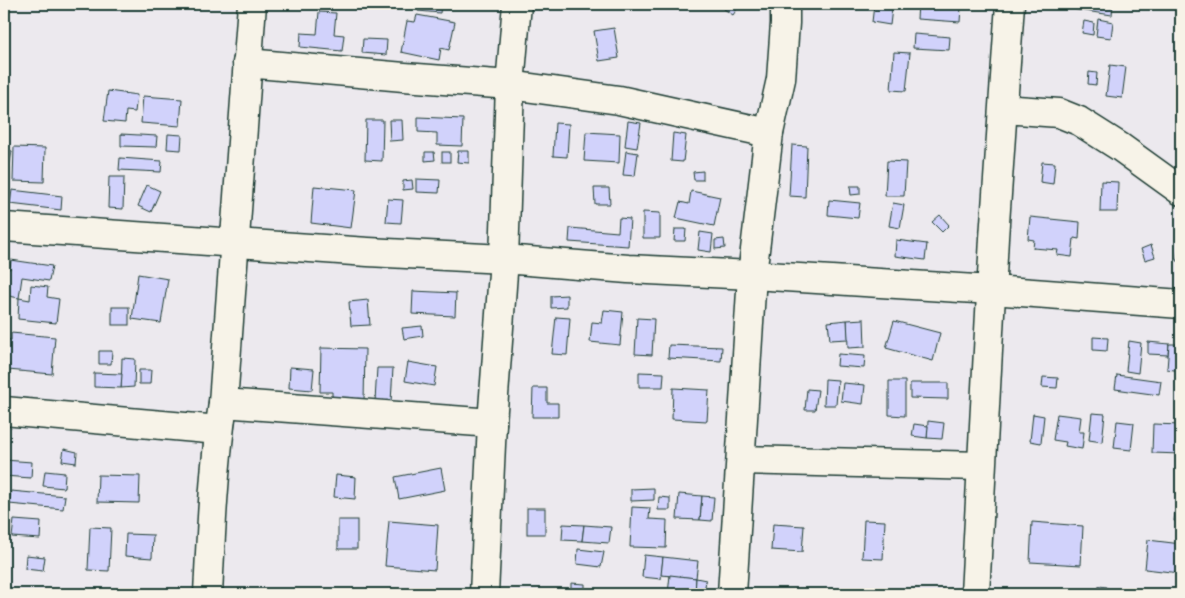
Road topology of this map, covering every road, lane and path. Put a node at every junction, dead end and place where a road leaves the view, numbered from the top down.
1 (252, 4) edge
2 (516, 4) edge
3 (785, 4) edge
4 (1010, 4) edge
5 (247, 63) junction
6 (510, 84) junction
7 (1004, 109) junction
8 (769, 133) junction
9 (1181, 191) edge
10 (4, 227) edge
11 (234, 242) junction
12 (504, 259) junction
13 (752, 275) junction
14 (992, 290) junction
15 (1181, 304) edge
16 (223, 403) junction
17 (4, 411) edge
18 (492, 423) junction
19 (219, 430) junction
20 (741, 460) junction
21 (981, 466) junction
22 (208, 594) edge
23 (484, 594) edge
24 (732, 594) edge
25 (974, 594) edge

1 - 5 street
2 - 6 street
3 - 8 street
4 - 7 street
5 - 6 street
5 - 11 street
6 - 8 street
6 - 12 street
7 - 9 street
7 - 14 street
8 - 13 street
10 - 11 street
11 - 12 street
11 - 16 street
12 - 13 street
12 - 18 street
13 - 14 street
13 - 20 street
14 - 15 street
14 - 21 street
16 - 18 street
16 - 19 street
17 - 19 street
18 - 23 street
19 - 22 street
20 - 21 street
20 - 24 street
21 - 25 street

